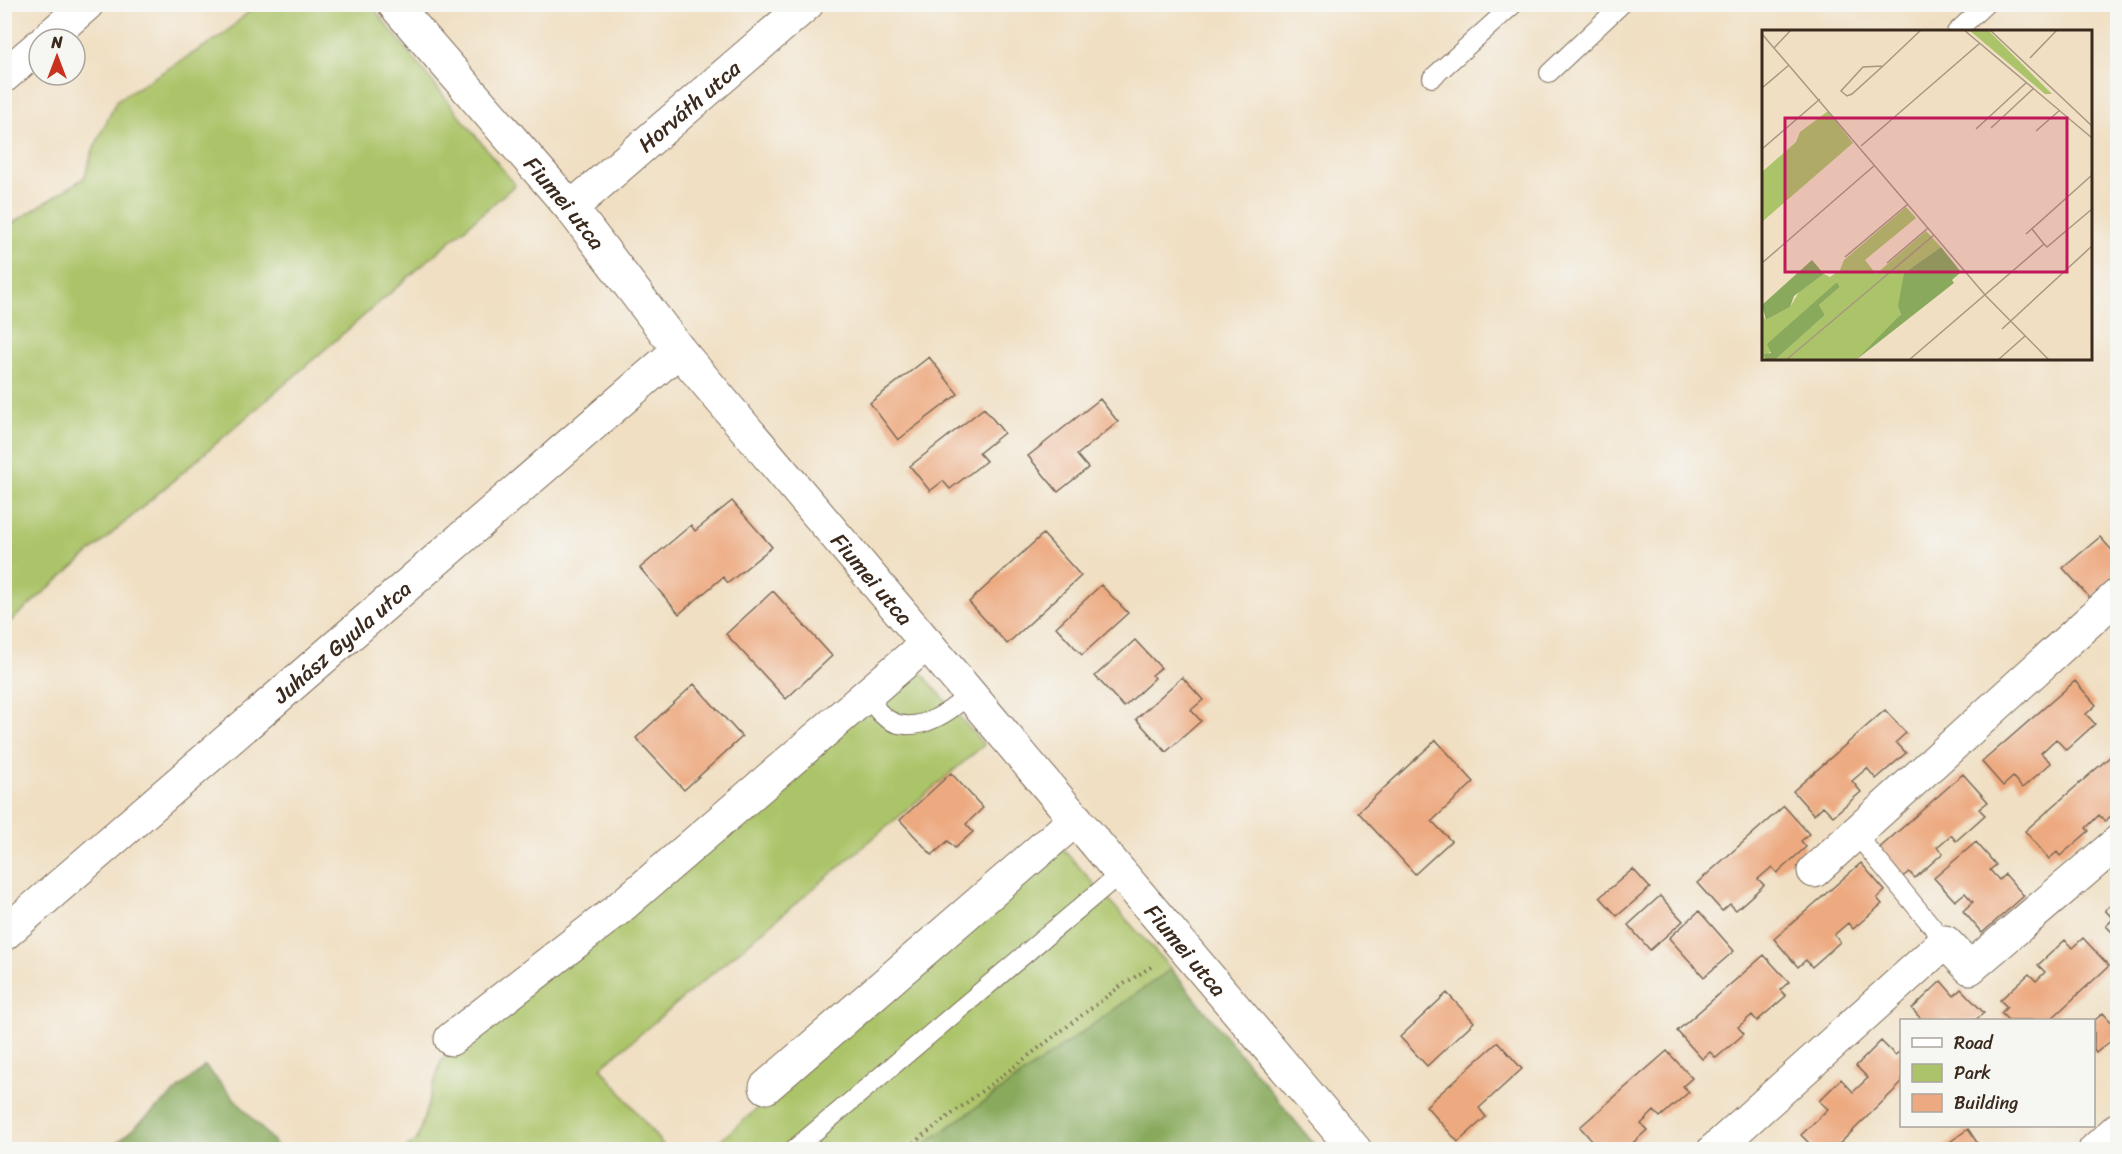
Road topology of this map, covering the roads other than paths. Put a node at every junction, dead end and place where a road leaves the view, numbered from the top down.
1 (87, 4) edge
2 (394, 4) edge
3 (807, 4) edge
4 (1514, 4) edge
5 (1622, 4) edge
6 (1986, 4) edge
7 (61, 27) edge
8 (1958, 30) edge
9 (27, 56) edge
10 (1549, 73) dead end
11 (4, 76) edge
12 (1432, 78) dead end
13 (571, 208) junction
14 (679, 350) junction
15 (2118, 595) edge
16 (927, 643) junction
17 (876, 687) junction
18 (969, 694) junction
19 (1076, 819) junction
20 (1856, 834) junction
21 (2118, 842) edge
22 (1815, 870) dead end
23 (1121, 873) junction
24 (4, 934) edge
25 (1945, 942) junction
26 (451, 1039) dead end
27 (766, 1087) dead end
28 (2118, 1129) edge
29 (793, 1149) edge
30 (1355, 1149) edge
31 (1714, 1149) edge
32 (2095, 1149) edge

1 - 7 street
2 - 13 street, Fiumei utca
3 - 13 street, Horváth utca
4 - 12 lane
5 - 10 lane
6 - 8 lane
9 - 11 street
13 - 14 street, Fiumei utca
14 - 16 street, Fiumei utca
14 - 24 street, Juhász Gyula utca
15 - 20 street
16 - 17 street
16 - 18 street, Fiumei utca
17 - 18 lane
17 - 26 street
18 - 19 street, Fiumei utca
19 - 23 street, Fiumei utca
19 - 27 street
20 - 22 street
20 - 25 lane
21 - 25 street
23 - 29 lane
23 - 30 street, Fiumei utca
25 - 31 street
28 - 32 street

